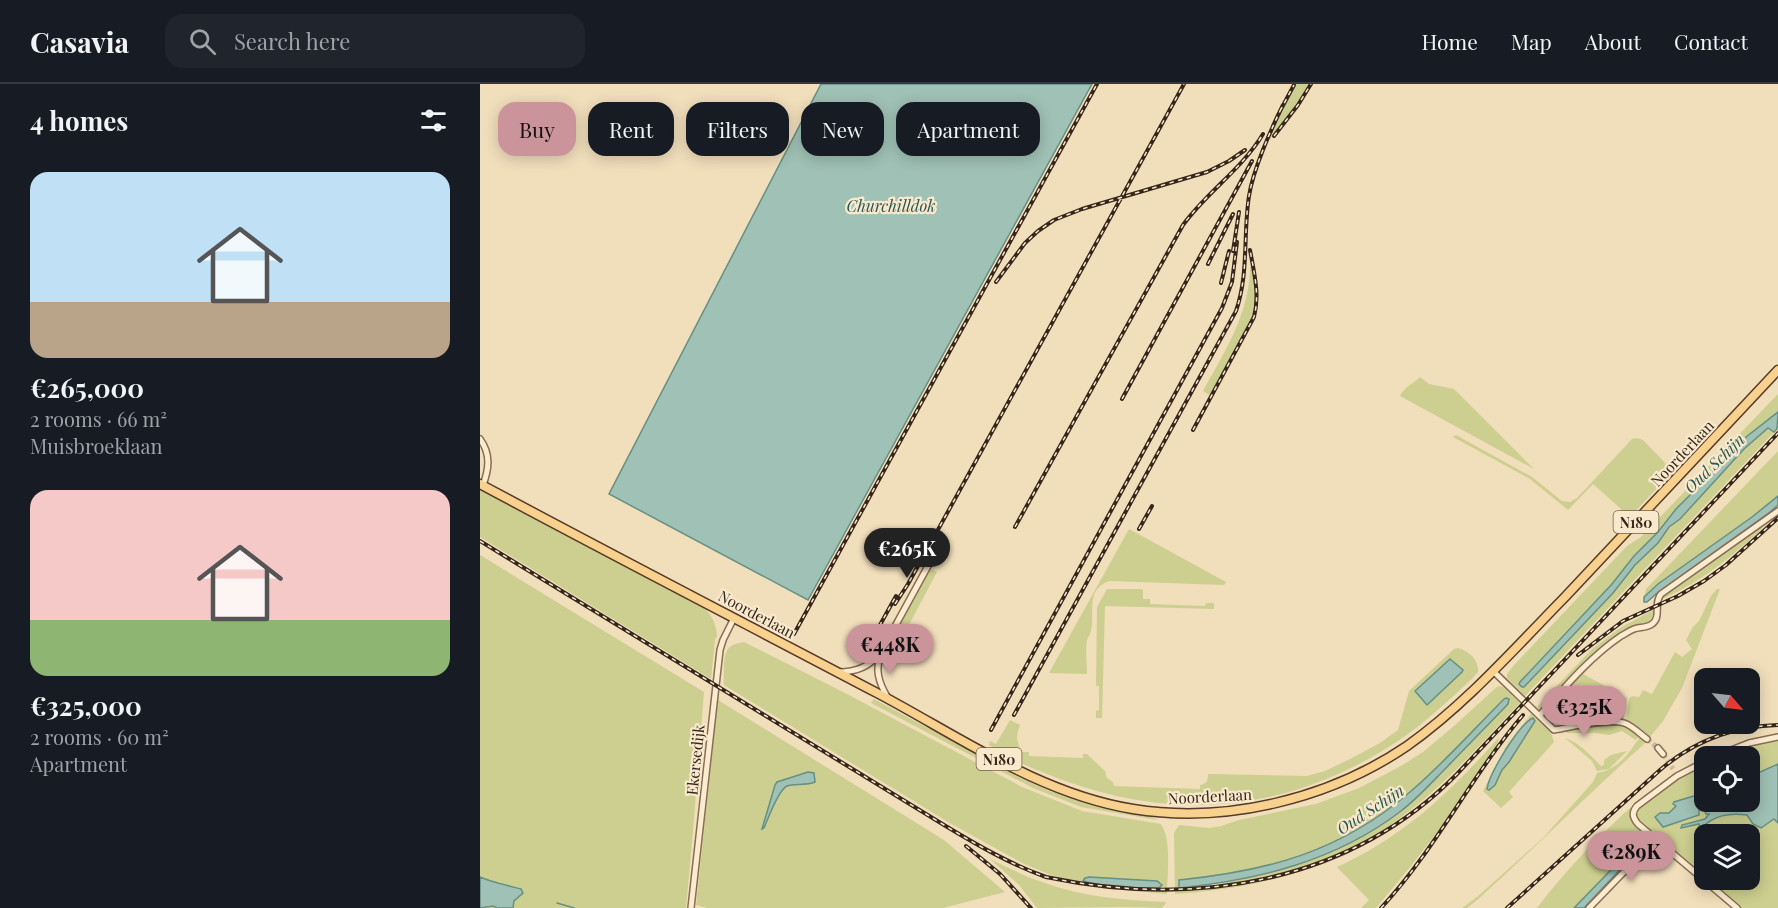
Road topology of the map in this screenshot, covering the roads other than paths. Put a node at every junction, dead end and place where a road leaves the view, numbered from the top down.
1 (1778, 370) edge
2 (480, 440) edge
3 (482, 484) edge
4 (1778, 511) edge
5 (934, 555) dead end
6 (734, 618) junction
7 (881, 652) junction
8 (1493, 671) junction
9 (837, 672) junction
10 (889, 699) junction
11 (1540, 714) junction
12 (1778, 737) edge
13 (1647, 739) tunnel mouth
14 (1741, 746) edge
15 (1658, 748) tunnel mouth
16 (1663, 754) tunnel mouth
17 (1694, 767) edge
18 (1673, 769) tunnel mouth
19 (1677, 776) junction
20 (1656, 839) junction
21 (692, 908) edge
22 (1589, 908) edge
23 (1737, 908) edge

1 - 8 main road, Noorderlaan / N180
2 - 3 street
3 - 6 main road, Noorderlaan / N180
4 - 11 street
5 - 7 street
6 - 9 main road, Noorderlaan / N180
6 - 21 street, Ekersedijk
7 - 9 street
7 - 10 street
8 - 10 main road, Noorderlaan / N180
8 - 11 street
9 - 10 main road, Noorderlaan / N180
11 - 13 street
12 - 14 street
15 - 16 street
17 - 19 street
18 - 19 street
19 - 20 street
20 - 22 street
20 - 23 street

